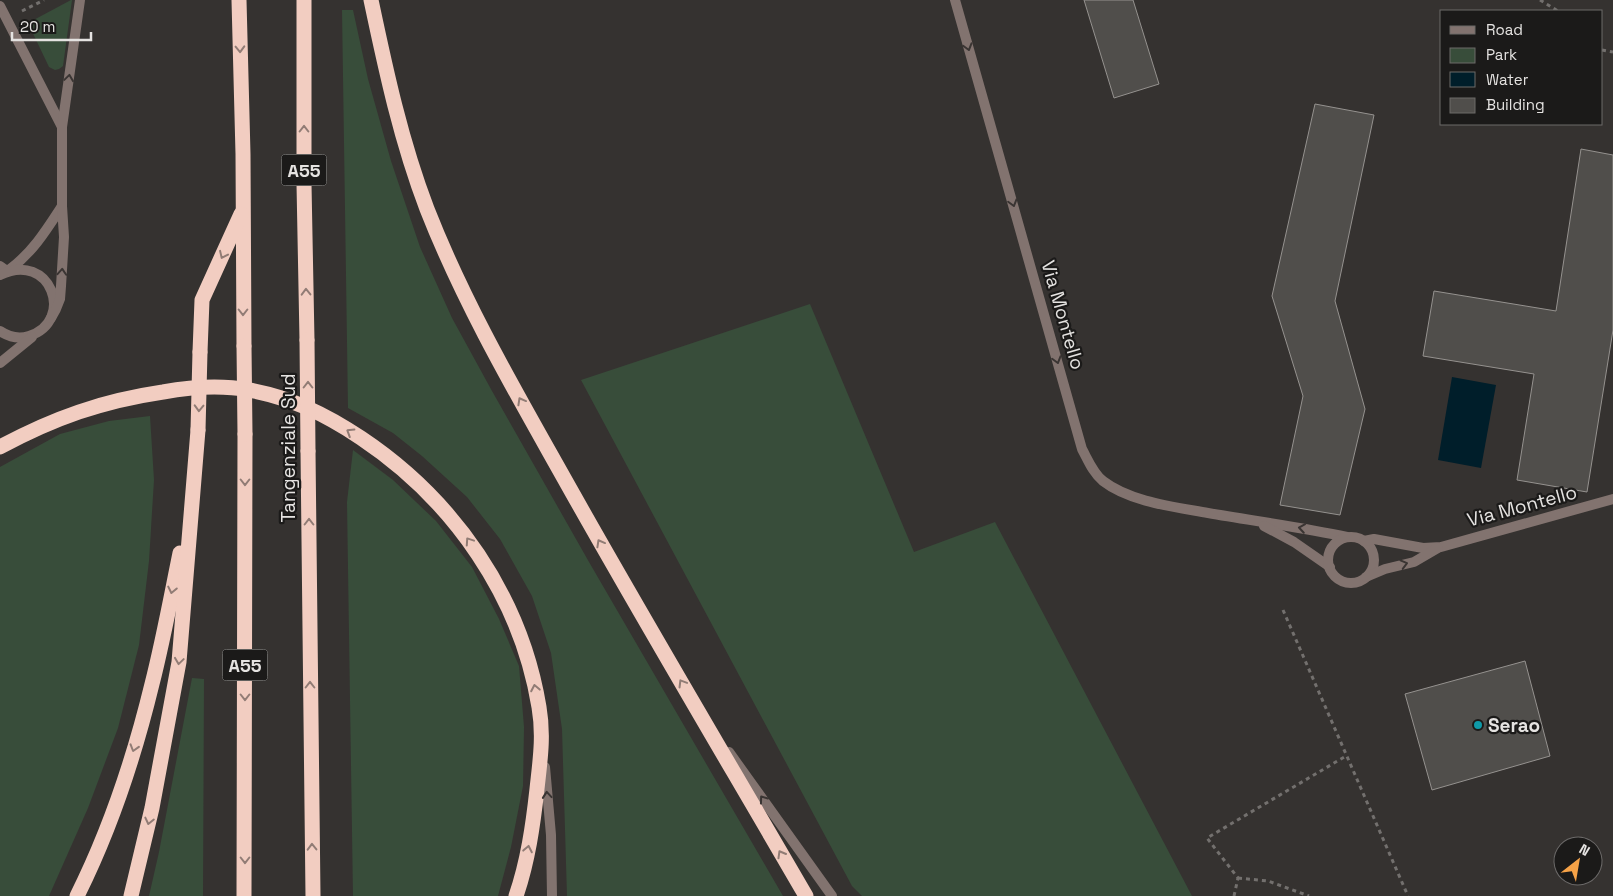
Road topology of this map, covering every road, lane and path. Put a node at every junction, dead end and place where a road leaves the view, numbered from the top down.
1 (44, 0) edge
2 (80, 0) edge
3 (239, 0) edge
4 (304, 0) edge
5 (371, 0) edge
6 (955, 0) edge
7 (1540, 0) edge
8 (0, 6) edge
9 (1556, 10) edge
10 (6, 19) junction
11 (62, 127) junction
12 (62, 206) junction
13 (243, 210) junction
14 (2, 270) edge
15 (51, 318) junction
16 (0, 331) edge
17 (36, 334) junction
18 (0, 362) edge
19 (0, 447) edge
20 (194, 491) junction
21 (1613, 499) edge
22 (1257, 522) junction
23 (1347, 538) junction
24 (1364, 540) junction
25 (1441, 547) junction
26 (1330, 567) junction
27 (1366, 577) junction
28 (1283, 610) dead end
29 (692, 701) junction
30 (542, 743) junction
31 (1346, 756) junction
32 (1238, 878) junction
33 (77, 896) edge
34 (131, 896) edge
35 (244, 896) edge
36 (313, 896) edge
37 (516, 896) edge
38 (552, 896) edge
39 (806, 896) edge
40 (832, 896) edge
41 (1234, 896) edge
42 (1309, 896) edge
43 (1408, 896) edge

1 - 10 path
11 -> 2 street
3 -> 13 highway, A55
36 -> 4 highway, Tangenziale Sud / A55, bridge
29 -> 5 highway
6 -> 22 street, Via Montello
7 - 9 path
8 - 10 street
10 - 11 street
11 - 12 street
12 - 14 street
15 -> 12 street
13 -> 20 highway, bridge
13 -> 35 highway, A55, bridge
14 - 15 street
15 - 17 street
16 - 17 street
17 - 18 street
30 -> 19 highway
20 -> 33 highway
20 -> 34 highway
21 - 25 street, Via Montello
23 -> 22 street, Via Montello
22 - 26 street, Via Montello
23 - 24 street, Via Montello
23 - 26 street
24 - 25 street, Via Montello
24 - 27 street
27 -> 25 street, Via Montello
26 - 27 street, Via Montello
28 - 31 path
39 -> 29 highway
40 -> 29 street
37 -> 30 highway
38 -> 30 street
31 - 32 path
31 - 43 path
32 - 41 path
32 - 42 path

